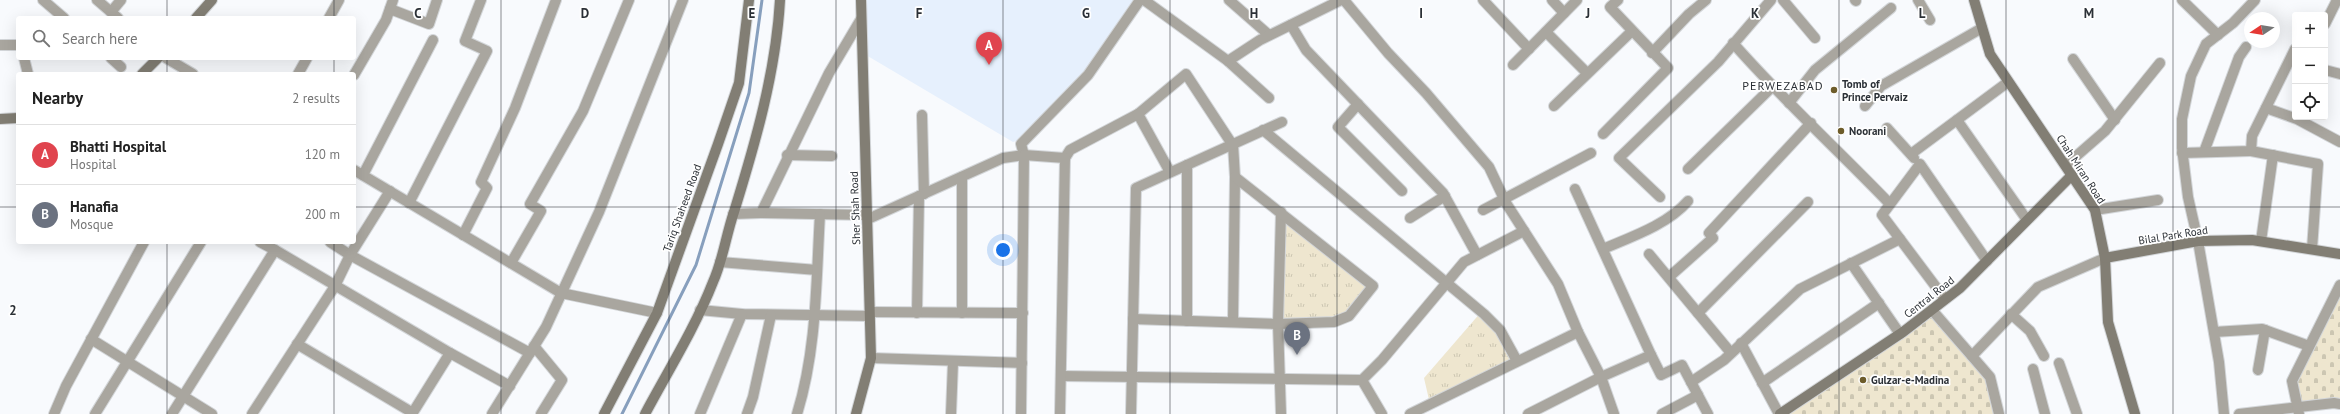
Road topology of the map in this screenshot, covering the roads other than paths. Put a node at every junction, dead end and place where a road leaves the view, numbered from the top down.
1 (43, 0) edge
2 (97, 0) edge
3 (121, 0) edge
4 (212, 0) edge
5 (339, 0) edge
6 (437, 0) edge
7 (481, 0) edge
8 (556, 0) edge
9 (629, 0) edge
10 (683, 0) edge
11 (749, 0) edge
12 (780, 0) edge
13 (861, 0) edge
14 (1140, 0) edge
15 (1144, 0) edge
16 (1230, 0) edge
17 (1340, 0) edge
18 (1344, 0) edge
19 (1483, 0) edge
20 (1552, 0) edge
21 (1577, 0) edge
22 (1706, 0) edge
23 (1771, 0) edge
24 (1783, 0) edge
25 (1918, 0) edge
26 (1974, 0) edge
27 (2182, 0) edge
28 (2256, 0) edge
29 (2337, 0) edge
30 (1615, 1) edge
31 (391, 5) edge
32 (1891, 8) dead end
33 (1564, 13) junction
34 (114, 15) edge
35 (62, 16) edge
36 (198, 16) edge
37 (330, 16) edge
38 (2328, 18) edge
39 (861, 19) junction
40 (1930, 20) dead end
41 (1291, 25) junction
42 (1982, 28) junction
43 (1632, 31) junction
44 (1546, 32) junction
45 (1269, 35) junction
46 (2218, 35) junction
47 (1815, 38) dead end
48 (433, 40) dead end
49 (1733, 43) junction
50 (0, 45) edge
51 (16, 45) edge
52 (2245, 48) edge
53 (1529, 49) junction
54 (1652, 52) junction
55 (2073, 59) dead end
56 (24, 60) edge
57 (113, 60) edge
58 (156, 60) edge
59 (169, 60) edge
60 (306, 60) edge
61 (1228, 61) junction
62 (2292, 61) edge
63 (2160, 63) dead end
64 (1513, 65) dead end
65 (121, 67) dead end
66 (2328, 71) edge
67 (28, 72) edge
68 (144, 72) edge
69 (190, 72) edge
70 (299, 72) edge
71 (355, 72) edge
72 (1587, 73) junction
73 (2340, 74) edge
74 (2008, 82) junction
75 (1772, 87) junction
76 (1269, 98) dead end
77 (1789, 103) junction
78 (1358, 104) junction
79 (1554, 106) dead end
80 (1864, 106) dead end
81 (2266, 108) junction
82 (1138, 114) junction
83 (922, 115) dead end
84 (16, 118) edge
85 (0, 119) edge
86 (1957, 120) junction
87 (2115, 120) junction
88 (1282, 122) dead end
89 (1811, 123) junction
90 (1887, 128) dead end
91 (1264, 130) junction
92 (1602, 134) dead end
93 (1231, 142) junction
94 (2340, 142) edge
95 (2251, 151) junction
96 (2204, 152) junction
97 (1591, 153) dead end
98 (2182, 153) junction
99 (1911, 154) junction
100 (788, 155) junction
101 (1024, 155) junction
102 (2273, 155) junction
103 (832, 156) dead end
104 (1065, 158) junction
105 (1920, 164) junction
106 (1187, 165) junction
107 (2066, 166) junction
108 (1688, 169) dead end
109 (1170, 172) junction
110 (358, 173) edge
111 (2072, 175) junction
112 (1235, 176) junction
113 (962, 177) junction
114 (1575, 189) dead end
115 (1402, 191) dead end
116 (390, 192) junction
117 (921, 195) junction
118 (1445, 196) junction
119 (1660, 197) dead end
120 (1504, 199) junction
121 (2158, 200) dead end
122 (1688, 201) dead end
123 (1808, 202) dead end
124 (409, 203) junction
125 (1889, 203) junction
126 (1483, 210) dead end
127 (2095, 210) junction
128 (1280, 212) junction
129 (761, 213) junction
130 (733, 214) junction
131 (820, 214) junction
132 (867, 217) junction
133 (1410, 218) dead end
134 (2027, 220) junction
135 (1524, 231) junction
136 (463, 235) junction
137 (1900, 239) junction
138 (2198, 241) junction
139 (2261, 241) junction
140 (143, 244) edge
141 (200, 244) edge
142 (264, 244) edge
143 (333, 244) edge
144 (1603, 249) junction
145 (2312, 249) junction
146 (275, 250) junction
147 (1649, 254) dead end
148 (2340, 254) edge
149 (350, 255) junction
150 (1477, 255) junction
151 (2105, 258) junction
152 (1987, 261) junction
153 (720, 262) junction
154 (511, 263) junction
155 (1852, 263) junction
156 (817, 270) junction
157 (1669, 277) junction
158 (1447, 282) junction
159 (2340, 284) edge
160 (335, 286) junction
161 (561, 293) junction
162 (1945, 299) junction
163 (1879, 303) junction
164 (700, 310) junction
165 (1932, 310) junction
166 (917, 312) junction
167 (657, 313) junction
168 (962, 313) junction
169 (1023, 313) junction
170 (1698, 313) junction
171 (742, 314) junction
172 (771, 314) junction
173 (870, 314) junction
174 (2011, 314) junction
175 (816, 315) junction
176 (1133, 319) junction
177 (1187, 321) junction
178 (1233, 322) junction
179 (1278, 324) junction
180 (2265, 330) junction
181 (1578, 332) junction
182 (2214, 332) junction
183 (1900, 334) junction
184 (91, 340) junction
185 (1741, 343) junction
186 (297, 344) junction
187 (2309, 346) junction
188 (532, 350) junction
189 (450, 353) junction
190 (1731, 353) junction
191 (1651, 355) junction
192 (1972, 356) junction
193 (2044, 356) dead end
194 (871, 358) junction
195 (127, 362) junction
196 (953, 362) junction
197 (1517, 362) junction
198 (1022, 363) junction
199 (2059, 363) dead end
200 (2034, 369) dead end
201 (2258, 370) dead end
202 (1061, 376) junction
203 (1132, 377) junction
204 (1601, 377) junction
205 (1280, 379) junction
206 (1362, 380) junction
207 (1691, 382) junction
208 (1762, 383) junction
209 (510, 386) junction
210 (1698, 395) junction
211 (183, 396) junction
212 (2340, 404) edge
213 (2298, 410) edge
214 (413, 413) edge
215 (1783, 413) edge
216 (54, 414) edge
217 (95, 414) edge
218 (172, 414) edge
219 (212, 414) edge
220 (252, 414) edge
221 (492, 414) edge
222 (541, 414) edge
223 (604, 414) edge
224 (645, 414) edge
225 (700, 414) edge
226 (747, 414) edge
227 (797, 414) edge
228 (856, 414) edge
229 (951, 414) edge
230 (1021, 414) edge
231 (1060, 414) edge
232 (1131, 414) edge
233 (1281, 414) edge
234 (1382, 414) edge
235 (1410, 414) edge
236 (1528, 414) edge
237 (1614, 414) edge
238 (1662, 414) edge
239 (1708, 414) edge
240 (1999, 414) edge
241 (2045, 414) edge
242 (2077, 414) edge
243 (2135, 414) edge
244 (2224, 414) edge
245 (2238, 414) edge

1 - 35 street
2 - 34 street
3 - 34 street
4 - 36 main road
5 - 37 street
6 - 31 street
7 - 124 street
8 - 136 street
9 - 154 street
10 - 161 street
11 - 167 main road, Tariq Shaheed Road
12 - 130 main road
13 - 39 main road, Sher Shah Road
14 - 101 street
15 - 61 street
16 - 45 street
17 - 41 street
18 - 120 street
19 - 53 street
20 - 33 street
21 - 33 street
22 - 54 street
23 - 49 street
24 - 47 street
25 - 40 street
26 - 42 main road, Chah Miran Road
27 - 46 street
28 - 46 street
29 - 38 street
30 - 43 street
31 - 71 street
32 - 77 street
33 - 44 street
39 - 100 street
39 - 132 main road, Sher Shah Road
41 - 45 street
41 - 78 street
42 - 74 main road, Chah Miran Road
42 - 80 street
43 - 54 street
43 - 72 street
44 - 53 street
44 - 72 street
45 - 61 street
46 - 98 street
48 - 110 street
49 - 75 street
49 - 119 street
50 - 51 street
52 - 96 street
53 - 64 street
54 - 92 street
55 - 87 street
56 - 67 street
57 - 65 street
58 - 68 main road
59 - 69 street
60 - 70 street
61 - 76 street
62 - 81 street
63 - 87 street
66 - 73 street
72 - 79 street
74 - 86 street
74 - 107 main road, Chah Miran Road
75 - 77 street
75 - 108 street
77 - 89 street
78 - 115 street
78 - 118 street
81 - 94 street
81 - 95 street
82 - 93 street
82 - 104 street
82 - 109 street
83 - 117 street
84 - 85 main road
86 - 99 street
86 - 134 street
87 - 107 street
88 - 91 street
89 - 125 street
89 - 157 street
90 - 99 street
91 - 93 street
91 - 158 street
93 - 106 street
93 - 112 street
95 - 96 street
95 - 102 street
96 - 98 street
97 - 120 street
98 - 138 street
99 - 105 street
100 - 103 street
100 - 129 street
101 - 104 street
101 - 113 street
101 - 169 street
102 - 139 street
102 - 145 street
104 - 202 street
105 - 125 street
105 - 152 street
106 - 109 street
106 - 177 street
107 - 111 main road, Chah Miran Road
109 - 176 street
110 - 116 street
111 - 127 main road, Chah Miran Road
111 - 134 main road, Central Road
112 - 128 street
112 - 178 street
113 - 117 street
113 - 168 street
114 - 144 street
116 - 124 street
116 - 149 street
117 - 132 street
117 - 166 street
118 - 133 street
118 - 150 street
120 - 126 street
120 - 135 street
121 - 127 street
122 - 144 street
123 - 170 street
124 - 136 street
125 - 137 street
127 - 151 main road, Chah Miran Road
128 - 179 street
128 - 179 street
129 - 130 street
129 - 131 street
130 - 153 main road
131 - 132 street
131 - 156 street
132 - 173 main road, Sher Shah Road
134 - 152 main road, Central Road
135 - 150 street
135 - 181 street
136 - 154 street
137 - 155 street
137 - 162 street
138 - 139 main road, Bilal Park Road
138 - 151 main road, Bilal Park Road
138 - 182 street
139 - 145 main road, Bilal Park Road
140 - 184 street
141 - 195 street
142 - 146 street
143 - 149 street
144 - 191 street
145 - 148 main road, Bilal Park Road
146 - 160 street
146 - 211 street
147 - 157 street
149 - 160 street
149 - 188 street
150 - 158 street
151 - 174 street
151 - 243 main road, Chah Miran Road
152 - 162 main road, Central Road
153 - 156 street
153 - 164 main road
154 - 161 street
155 - 163 street
155 - 185 street
156 - 175 street
157 - 170 street
158 - 197 street
158 - 206 street
159 - 187 street
160 - 186 street
160 - 189 street
161 - 167 street
161 - 188 street
162 - 165 main road, Central Road
163 - 183 street
163 - 208 street
164 - 171 street
164 - 224 main road
165 - 183 main road, Central Road
165 - 192 street
166 - 168 street
166 - 173 street
167 - 223 main road, Tariq Shaheed Road
168 - 169 street
169 - 198 street
170 - 190 street
171 - 172 street
171 - 225 street
172 - 175 street
172 - 226 street
173 - 175 street
173 - 194 main road, Sher Shah Road
174 - 192 street
174 - 193 street
175 - 227 street
176 - 177 street
176 - 203 street
177 - 178 street
178 - 179 street
179 - 205 street
180 - 182 street
180 - 187 street
180 - 201 street
181 - 197 street
181 - 204 street
182 - 244 street
183 - 215 main road, Central Road
184 - 195 street
184 - 216 street
185 - 190 street
185 - 208 street
186 - 214 street
186 - 220 street
187 - 213 street
188 - 209 street
188 - 222 street
189 - 209 street
189 - 214 street
190 - 207 street
191 - 204 street
191 - 207 street
192 - 240 street
194 - 196 street
194 - 228 main road, Sher Shah Road
195 - 211 street
195 - 217 street
196 - 198 street
196 - 229 street
197 - 235 street
198 - 230 street
199 - 242 street
200 - 241 street
202 - 203 street
202 - 231 street
203 - 205 street
203 - 232 street
204 - 236 street
204 - 237 street
205 - 206 street
205 - 233 street
206 - 234 street
207 - 210 street
208 - 215 street
209 - 221 street
210 - 238 street
210 - 239 street
211 - 218 street
211 - 219 street
212 - 213 street
213 - 245 street

